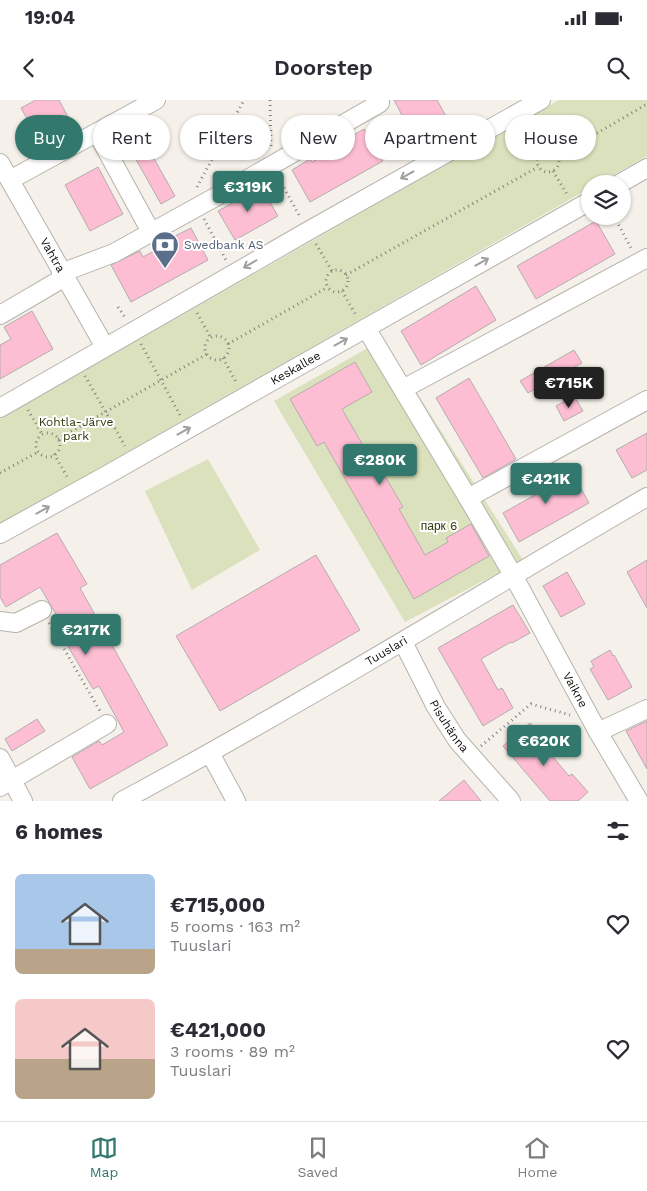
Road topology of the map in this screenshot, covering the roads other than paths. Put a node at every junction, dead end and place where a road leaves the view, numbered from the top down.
1 (156, 100) edge
2 (541, 100) edge
3 (379, 102) edge
4 (129, 115) edge
5 (93, 135) edge
6 (112, 160) edge
7 (0, 163) edge
8 (647, 168) edge
9 (631, 177) edge
10 (10, 180) junction
11 (581, 206) edge
12 (151, 232) junction
13 (643, 260) edge
14 (63, 275) junction
15 (0, 315) edge
16 (366, 328) junction
17 (105, 347) junction
18 (403, 389) junction
19 (647, 400) edge
20 (0, 408) edge
21 (647, 497) edge
22 (468, 498) junction
23 (0, 534) edge
24 (513, 575) junction
25 (42, 610) road end
26 (0, 621) edge
27 (403, 642) junction
28 (647, 709) edge
29 (107, 724) road end
30 (595, 726) junction
31 (210, 753) junction
32 (0, 758) edge
33 (6, 784) edge
34 (23, 801) edge
35 (122, 801) edge
36 (236, 801) edge
37 (511, 801) edge
38 (639, 801) edge

1 - 4 street
2 -> 17 street
3 - 12 street
5 - 10 street
6 - 12 street
7 - 10 street, Vahtra
8 - 9 street
10 - 14 street, Vahtra
16 -> 11 street, Keskallee
12 - 14 street
13 - 18 street
14 - 15 street
14 - 17 street, Vahtra
16 - 18 street, Vaikne
23 -> 16 street, Keskallee
17 - 20 street
18 - 22 street, Vaikne
19 - 22 street
21 - 24 street, Tuuslari
22 - 24 street, Vaikne
24 - 27 street, Tuuslari
24 - 30 street, Vaikne
25 - 26 street
27 - 31 street, Tuuslari
27 - 37 street, Pisuhänna
28 - 30 street
29 - 33 street
30 - 38 street, Vaikne
31 - 35 street, Tuuslari
31 - 36 street
32 - 33 street
33 - 34 street

